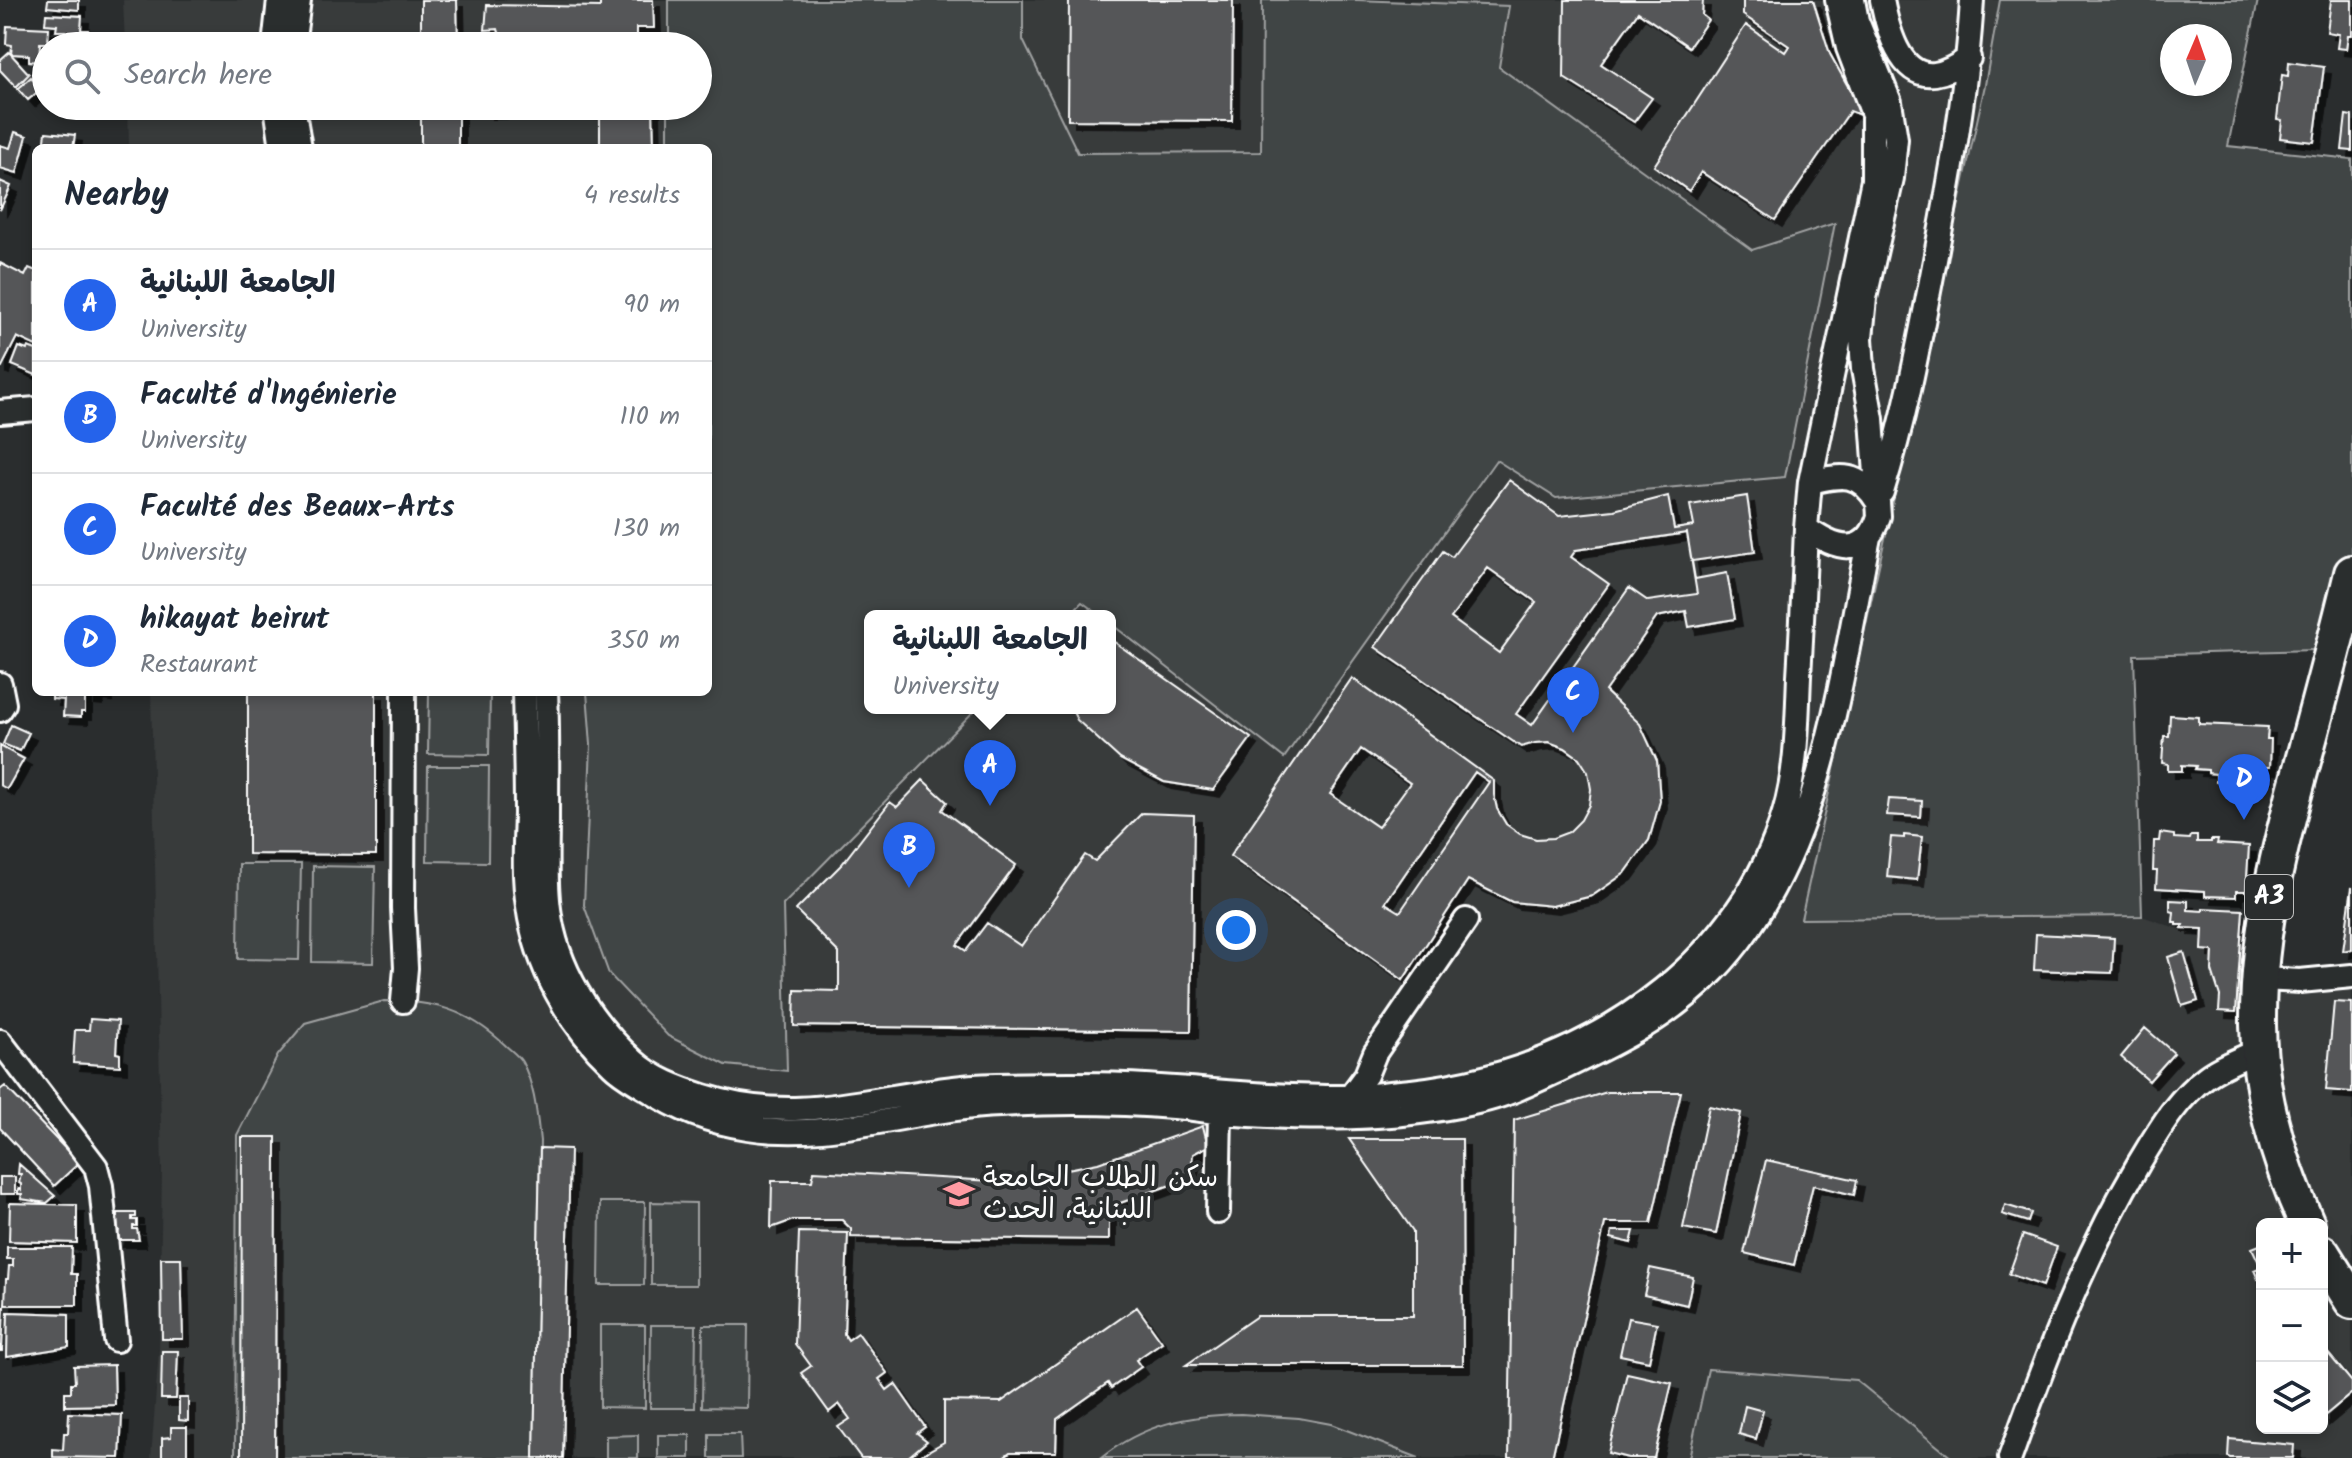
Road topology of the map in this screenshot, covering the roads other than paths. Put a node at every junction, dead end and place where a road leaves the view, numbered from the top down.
1 (279, 0) edge
2 (299, 0) edge
3 (1837, 0) edge
4 (1853, 0) edge
5 (1882, 0) edge
6 (1972, 0) edge
7 (276, 32) edge
8 (295, 32) edge
9 (1969, 58) junction
10 (278, 120) edge
11 (295, 120) edge
12 (281, 144) edge
13 (299, 144) edge
14 (32, 409) edge
15 (0, 412) edge
16 (1810, 482) junction
17 (1878, 503) junction
18 (1806, 528) junction
19 (1869, 537) junction
20 (2352, 573) edge
21 (0, 684) edge
22 (404, 696) edge
23 (524, 696) edge
24 (546, 696) edge
25 (0, 710) edge
26 (1466, 920) dead end
27 (2352, 976) edge
28 (2260, 979) junction
29 (403, 1001) dead end
30 (0, 1041) edge
31 (2260, 1050) junction
32 (1349, 1108) junction
33 (1220, 1113) junction
34 (847, 1117) junction
35 (761, 1120) junction
36 (1218, 1212) dead end
37 (2305, 1218) edge
38 (2328, 1263) edge
39 (2352, 1301) edge
40 (116, 1340) dead end
41 (2010, 1458) edge

1 - 7 street
2 - 8 street
3 - 16 street
4 - 17 street
5 - 9 street
6 - 9 street
9 - 17 street
10 - 12 street
11 - 13 street
14 - 15 street
16 - 17 street
16 - 18 street
17 - 19 street
18 - 19 street
18 - 32 street
19 - 32 street
20 - 28 highway, A3
21 - 25 street
22 - 29 street
23 - 35 street
24 - 35 street
26 - 32 street
27 - 28 street
28 - 31 highway, A3
30 - 40 street
31 - 37 highway, A3
31 - 41 street
32 - 33 street
32 - 34 street
33 - 34 street
33 - 36 street
34 - 35 street
38 - 39 highway

